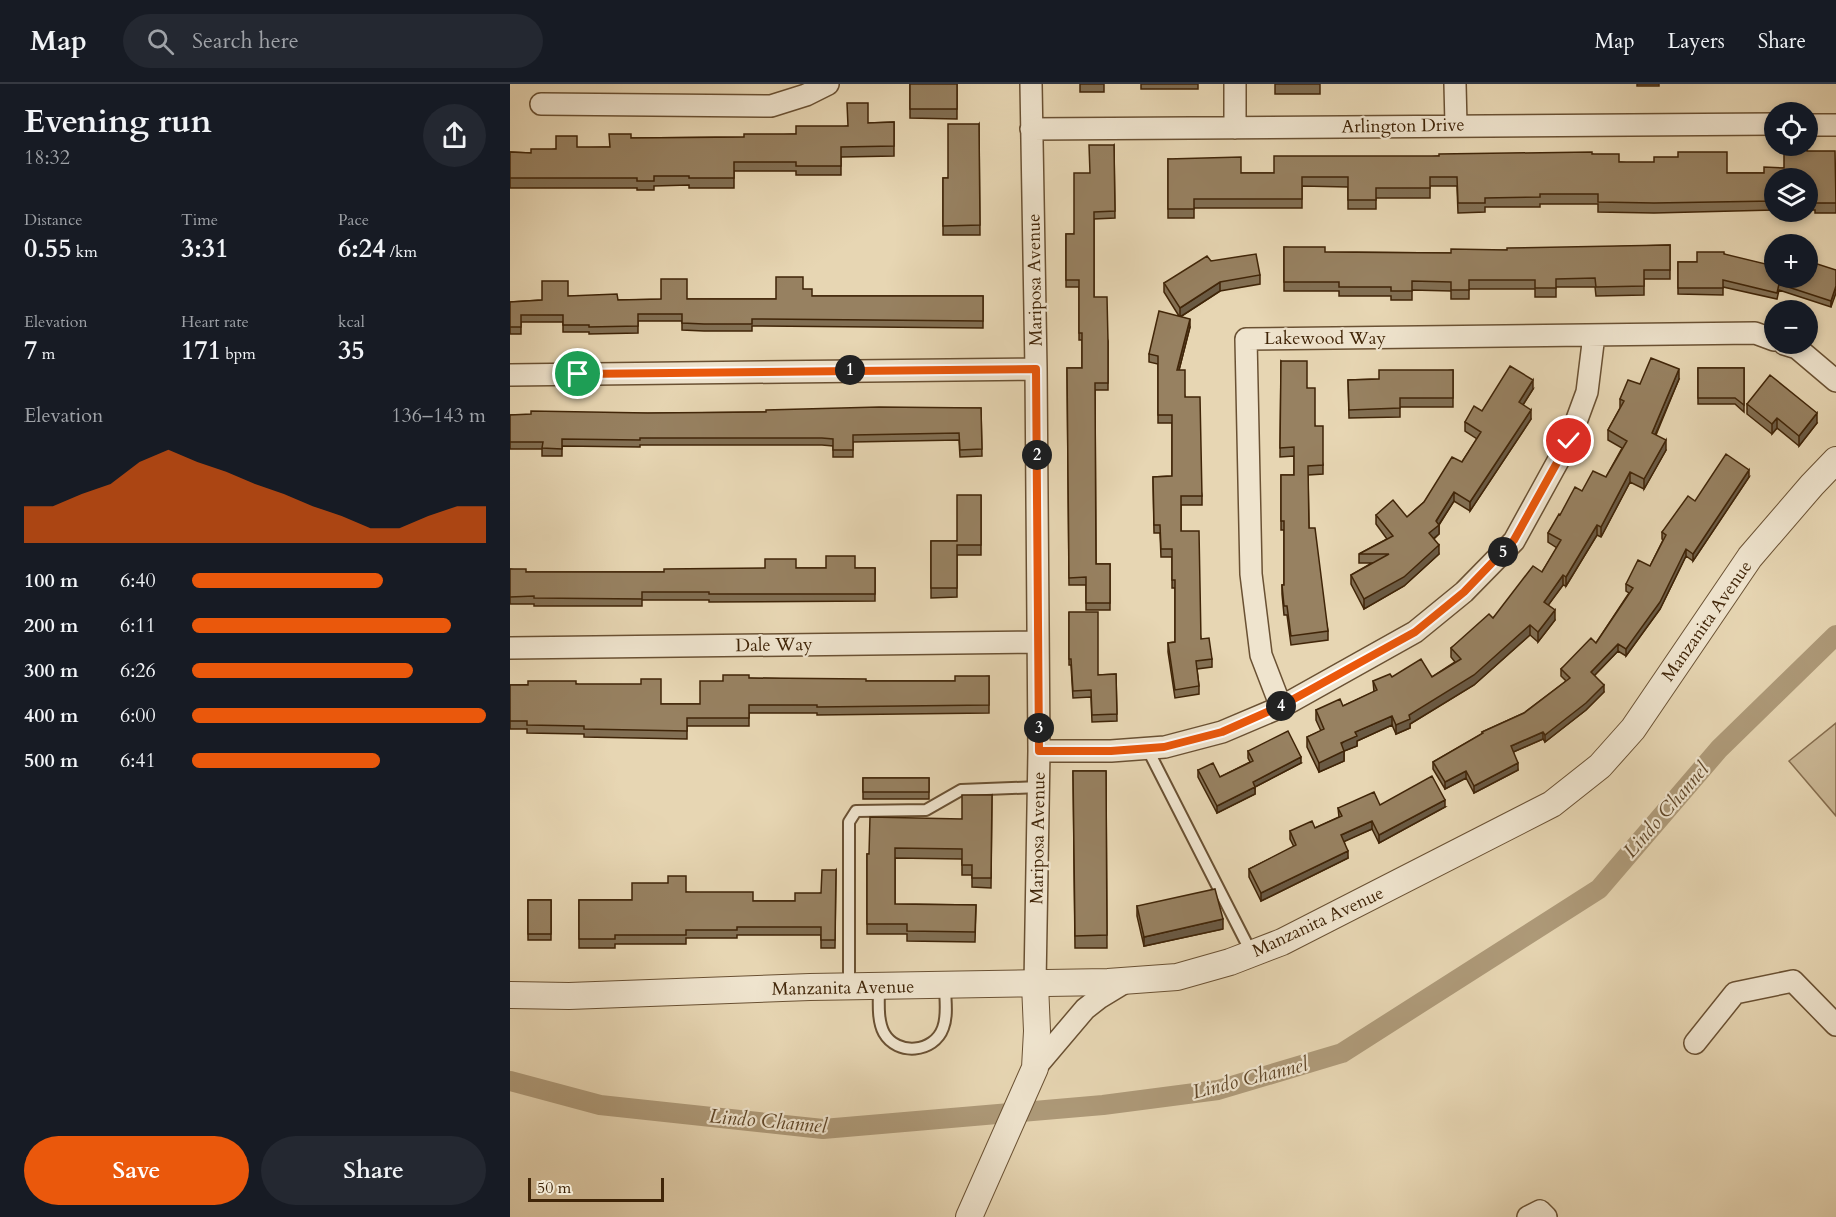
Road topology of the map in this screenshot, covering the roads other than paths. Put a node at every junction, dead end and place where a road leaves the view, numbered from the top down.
1 (828, 84) edge
2 (1031, 84) edge
3 (1235, 84) edge
4 (1455, 84) edge
5 (541, 104) dead end
6 (1764, 124) edge
7 (1456, 125) junction
8 (1818, 125) edge
9 (1836, 125) edge
10 (1235, 128) junction
11 (1031, 129) junction
12 (1594, 336) junction
13 (1764, 336) edge
14 (1804, 354) edge
15 (1036, 369) junction
16 (510, 375) edge
17 (1836, 381) edge
18 (1836, 460) edge
19 (1038, 642) junction
20 (510, 648) edge
21 (1281, 706) junction
22 (1148, 748) junction
23 (1039, 751) junction
24 (1039, 787) junction
25 (1252, 954) junction
26 (1128, 981) junction
27 (1035, 984) junction
28 (945, 986) junction
29 (849, 987) junction
30 (879, 987) junction
31 (510, 994) edge
32 (1836, 1025) edge
33 (1695, 1042) dead end
34 (1035, 1068) junction
35 (971, 1212) edge
36 (1528, 1217) edge
37 (1546, 1217) edge

1 - 5 street
2 - 11 street, Mariposa Avenue
3 - 10 street
4 - 7 street
6 - 7 street, Arlington Drive
7 - 10 street, Arlington Drive
8 - 9 street
10 - 11 street, Arlington Drive
11 - 15 street, Mariposa Avenue
12 - 13 street, Lakewood Way
12 - 21 street
12 - 21 street, Lakewood Way
14 - 17 street
15 - 16 street
15 - 19 street, Mariposa Avenue
18 - 25 street, Manzanita Avenue
19 - 20 street, Dale Way
19 - 23 street, Mariposa Avenue
21 - 22 street
22 - 23 street
22 - 25 lane
23 - 24 street, Mariposa Avenue
24 - 27 street, Mariposa Avenue
24 - 29 lane
25 - 26 street, Manzanita Avenue
26 - 27 street, Manzanita Avenue
26 - 34 street
27 - 28 street, Manzanita Avenue
27 - 34 street, Mariposa Avenue
28 - 30 street, Manzanita Avenue
28 - 30 lane
29 - 30 street, Manzanita Avenue
29 - 31 street, Manzanita Avenue
32 - 33 street
34 - 35 street, Mariposa Avenue
36 - 37 street

